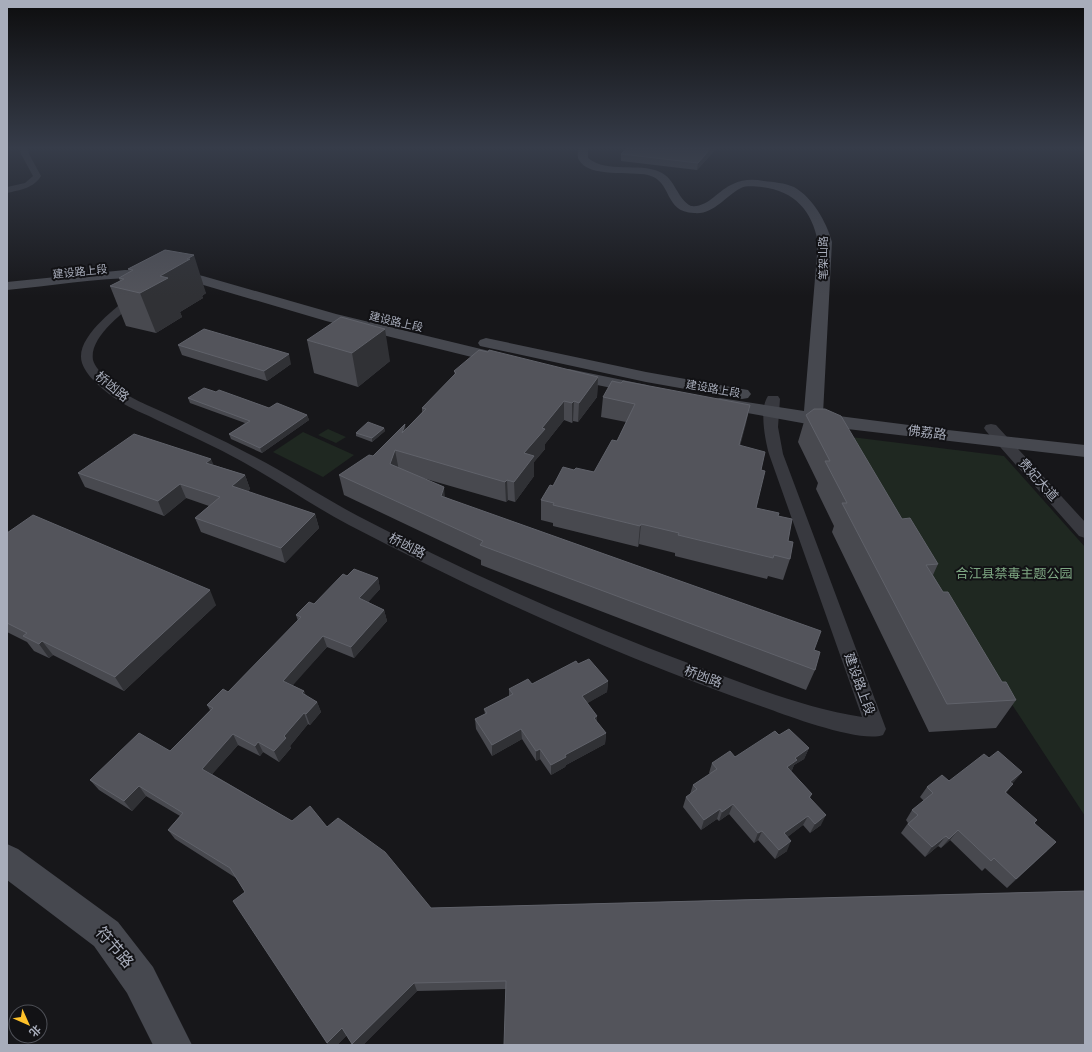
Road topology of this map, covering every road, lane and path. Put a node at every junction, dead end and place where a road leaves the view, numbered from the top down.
1 (675, 197) edge
2 (719, 197) edge
3 (799, 197) edge
4 (167, 270) junction
5 (7, 278) edge
6 (7, 286) edge
7 (772, 405) junction
8 (813, 412) junction
9 (991, 428) junction
10 (1085, 438) edge
11 (1005, 443) junction
12 (1085, 451) edge
13 (1085, 532) edge
14 (876, 729) joint
15 (7, 860) edge
16 (173, 1045) edge

1 - 2 main road, 笔架山路
3 - 8 main road, 笔架山路
4 - 5 main road, 建设路上段
4 - 6 main road, 建设路上段
4 - 7 main road, 建设路上段
4 - 14 street, 桥凼路
7 - 8 main road, 佛荔路
7 - 14 street, 建设路上段
8 - 9 main road, 佛荔路
8 - 11 main road, 佛荔路
9 - 10 main road, 佛荔路
9 - 11 street, 贵妃大道
11 - 12 main road, 佛荔路
11 - 13 street, 贵妃大道
15 - 16 main road, 符节路

